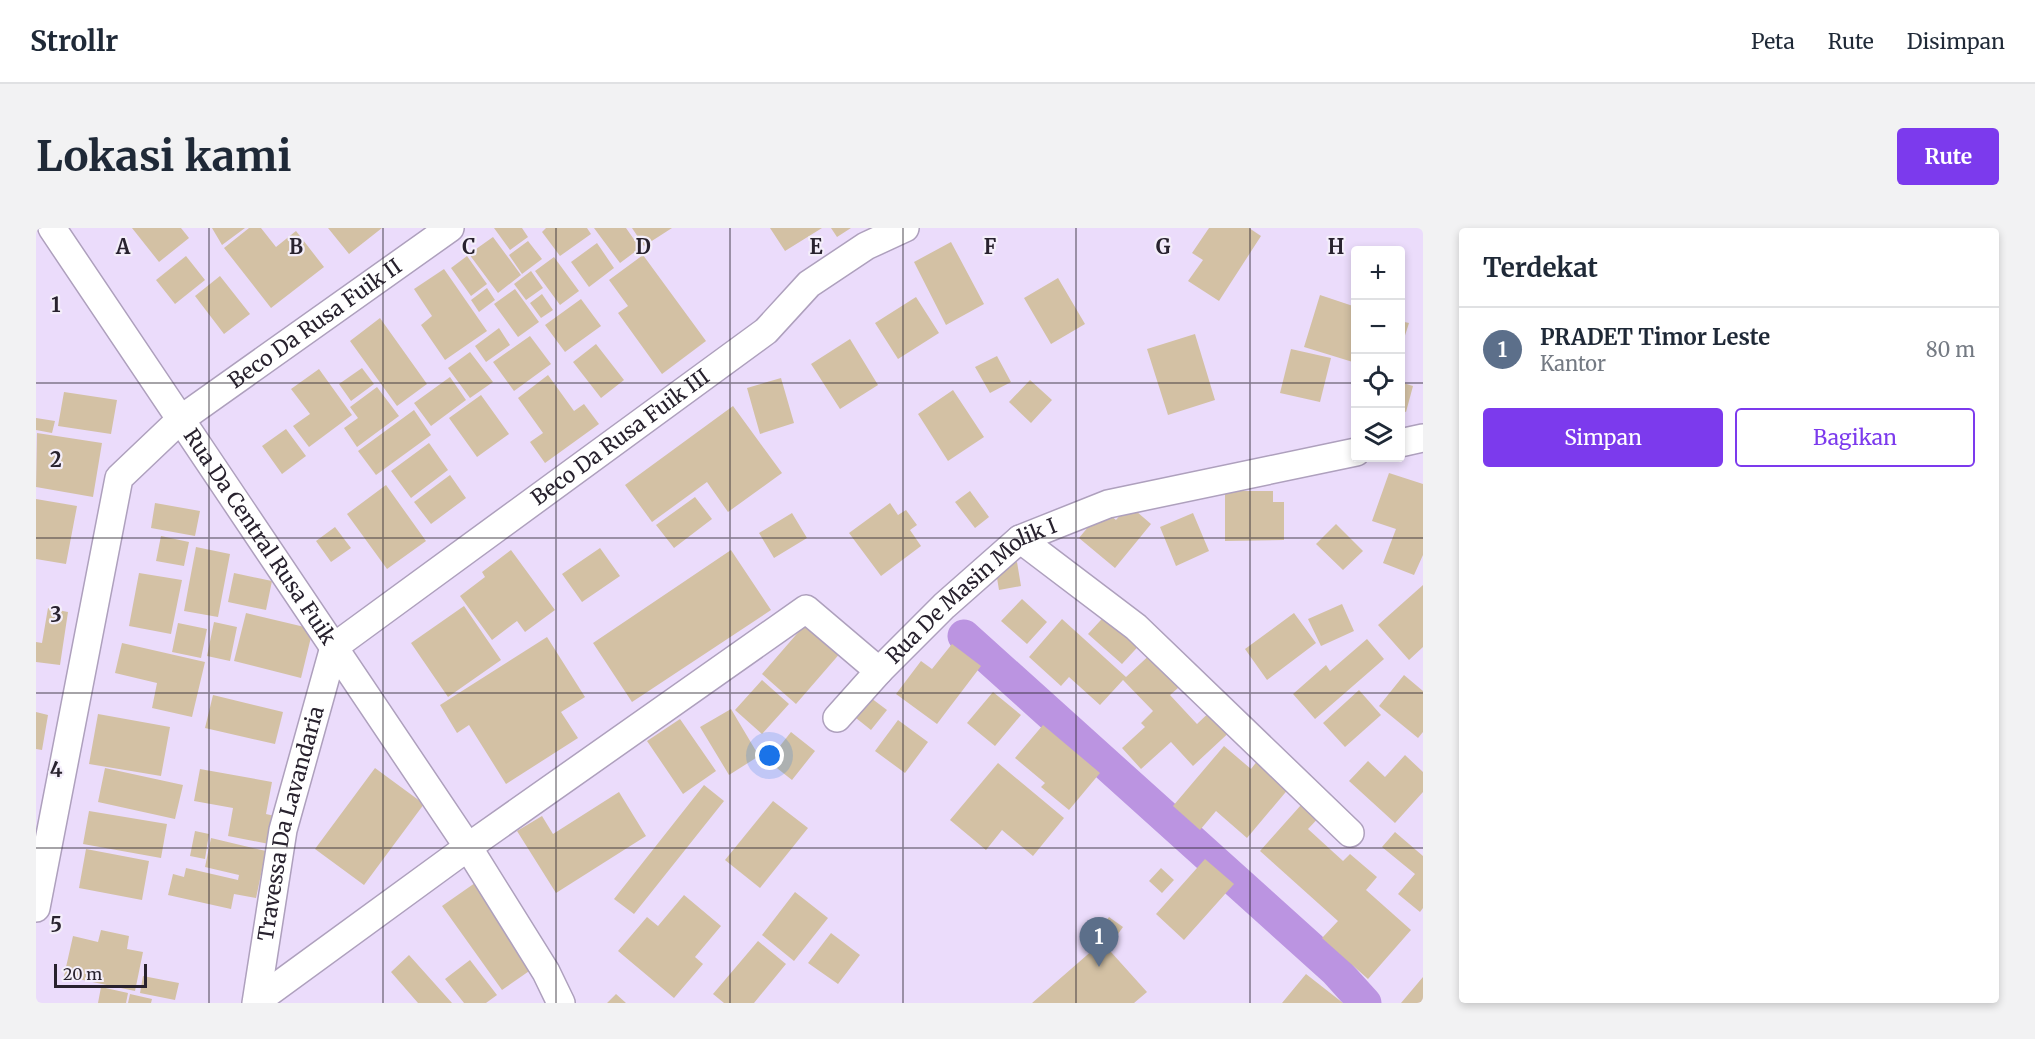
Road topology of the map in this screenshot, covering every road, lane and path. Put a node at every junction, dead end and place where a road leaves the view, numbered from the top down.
1 (52, 228) edge
2 (450, 228) edge
3 (905, 228) edge
4 (181, 419) junction
5 (1423, 438) edge
6 (1405, 442) edge
7 (1351, 453) edge
8 (1020, 539) junction
9 (334, 647) junction
10 (879, 671) junction
11 (837, 718) dead end
12 (1350, 833) dead end
13 (468, 847) junction
14 (36, 908) edge
15 (257, 1002) edge
16 (561, 1003) edge

1 - 4 street, Rua Da Central Rusa Fuik
2 - 4 street, Beco Da Rusa Fuik II
3 - 9 street, Beco Da Rusa Fuik III
4 - 9 street, Rua Da Central Rusa Fuik
4 - 14 street, Beco Da Rusa Fuik II
5 - 6 street
7 - 8 street, Rua De Masin Molik I
8 - 10 street, Rua De Masin Molik I
8 - 12 street
9 - 13 street, Rua Da Central Rusa Fuik
9 - 15 street, Travessa Da Lavandaria
10 - 11 street
10 - 13 street, Rua De Masin Molik I
13 - 15 street
13 - 16 street, Rua Da Central Rusa Fuik

